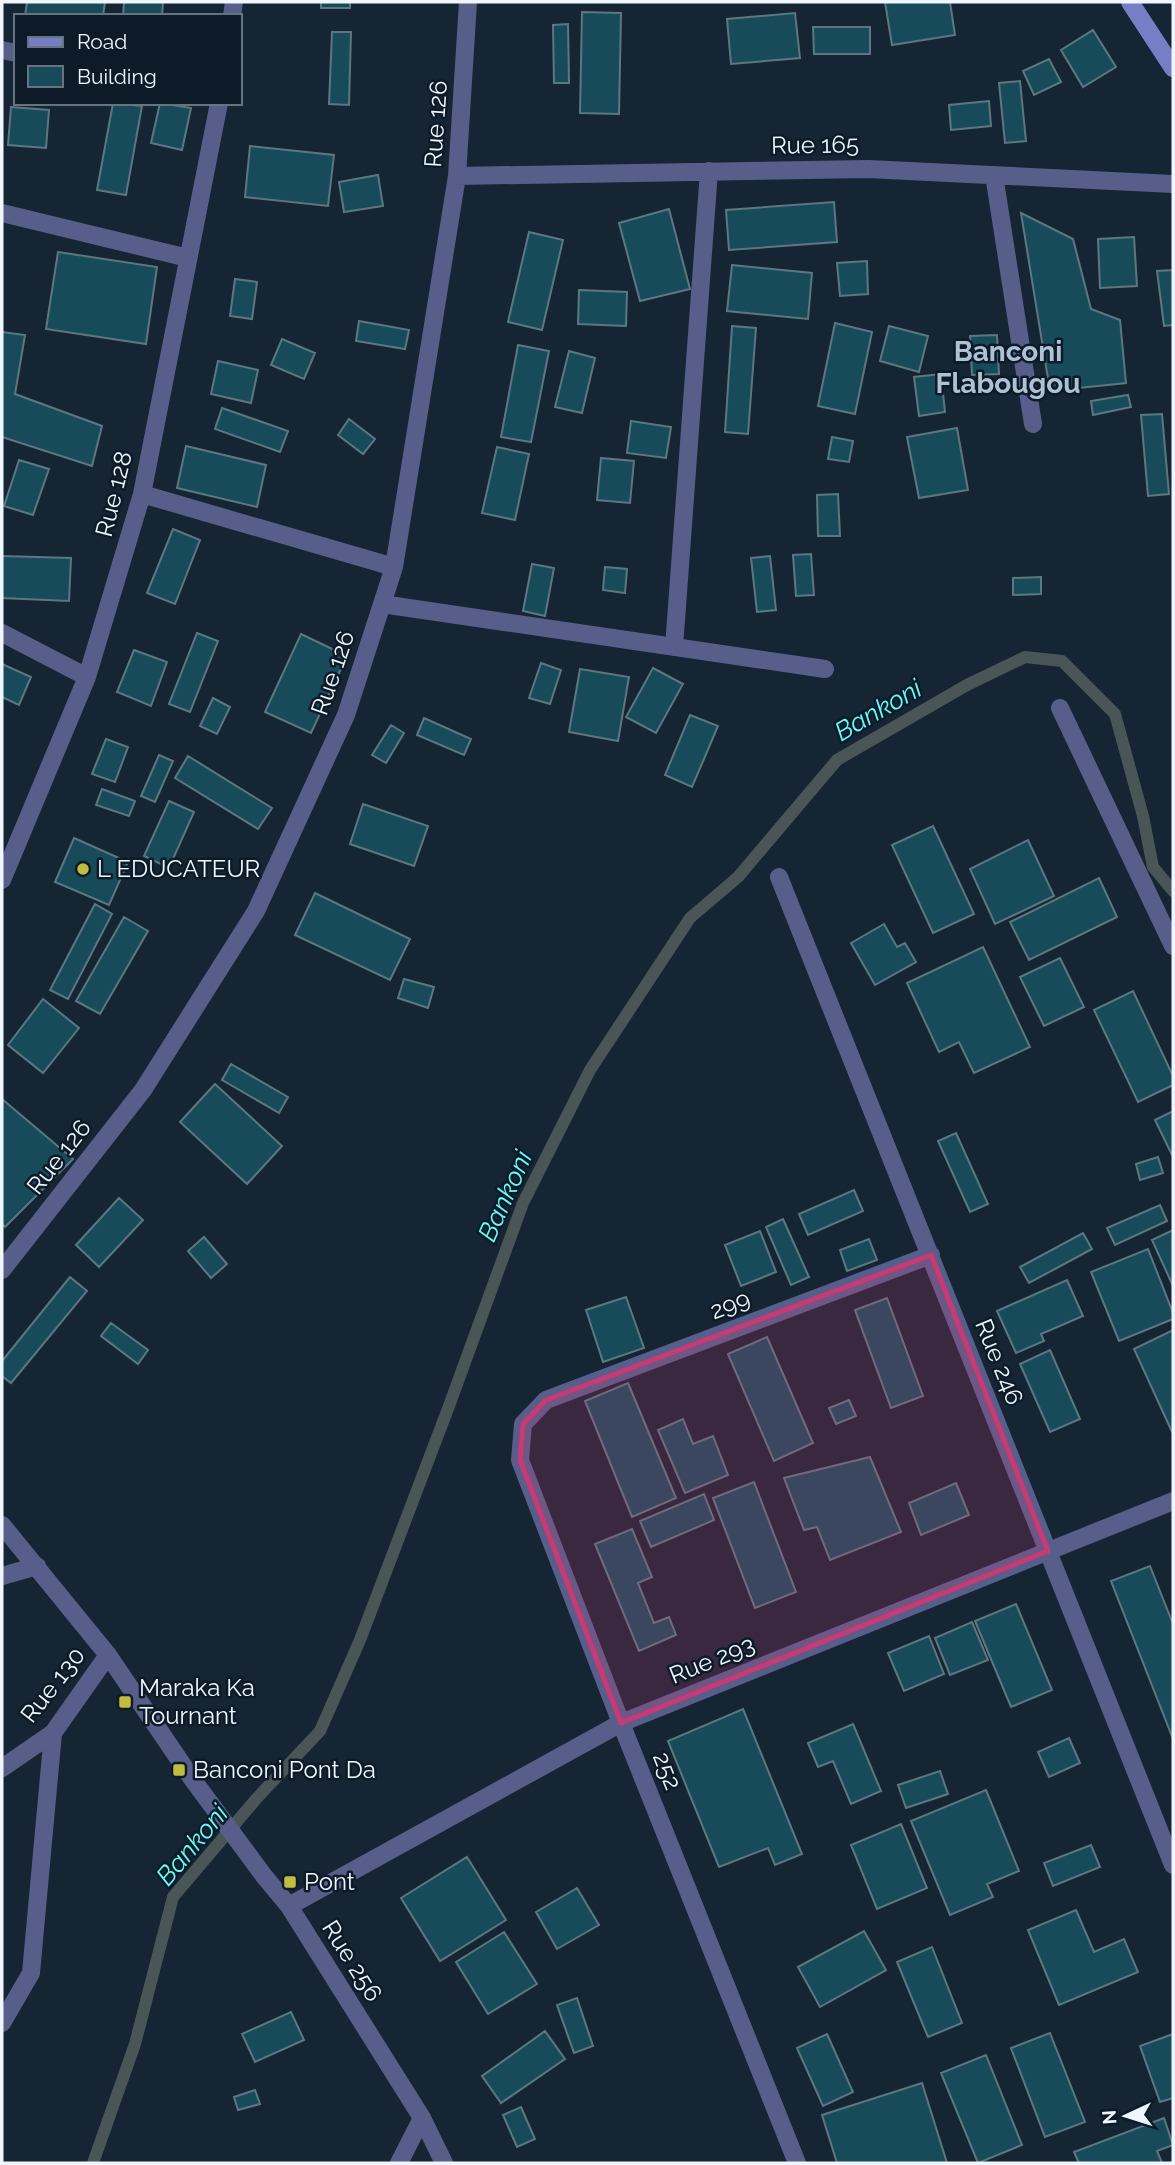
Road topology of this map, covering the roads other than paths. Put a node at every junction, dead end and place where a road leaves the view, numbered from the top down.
1 (468, 2) edge
2 (1130, 2) edge
3 (1173, 68) edge
4 (219, 105) edge
5 (709, 171) junction
6 (994, 175) junction
7 (457, 176) junction
8 (1173, 184) edge
9 (2, 214) edge
10 (188, 258) junction
11 (1033, 424) dead end
12 (142, 494) junction
13 (394, 567) junction
14 (382, 604) junction
15 (2, 633) edge
16 (674, 647) junction
17 (825, 669) dead end
18 (87, 677) junction
19 (1059, 708) dead end
20 (779, 877) dead end
21 (2, 880) edge
22 (1173, 946) edge
23 (931, 1255) junction
24 (2, 1270) edge
25 (546, 1399) joint
26 (1173, 1501) edge
27 (2, 1525) edge
28 (1048, 1551) junction
29 (37, 1566) junction
30 (2, 1576) edge
31 (108, 1655) junction
32 (621, 1723) junction
33 (53, 1733) junction
34 (2, 1769) edge
35 (1173, 1865) edge
36 (289, 1906) junction
37 (2, 2023) edge
38 (422, 2118) junction
39 (399, 2163) edge
40 (444, 2163) edge
41 (797, 2163) edge

1 - 7 street, Rue 126
2 - 3 main road
4 - 10 street, Rue 128
5 - 6 street, Rue 165
5 - 7 street, Rue 165
5 - 16 street
6 - 8 street, Rue 165
6 - 11 street
7 - 13 street, Rue 126
9 - 10 street
10 - 12 street, Rue 128
12 - 13 street
12 - 18 street, Rue 128
13 - 14 street, Rue 126
14 - 16 street
14 - 24 street, Rue 126
15 - 18 street
16 - 17 street
18 - 21 street, Rue 128
19 - 22 street
20 - 23 street, Rue 246
23 - 25 street, 299
23 - 28 street, Rue 246
25 - 32 street, 252
26 - 28 street, Rue 293
27 - 29 street, Rue 256
28 - 32 street, Rue 293
28 - 35 street, Rue 246
29 - 30 street
29 - 31 street, Rue 256
31 - 33 street, Rue 130
31 - 36 street, Rue 256
32 - 36 street, Rue 293
32 - 41 street, 252
33 - 34 street, Rue 130
33 - 37 street
36 - 38 street, Rue 256
38 - 39 street
38 - 40 street, Rue 256

